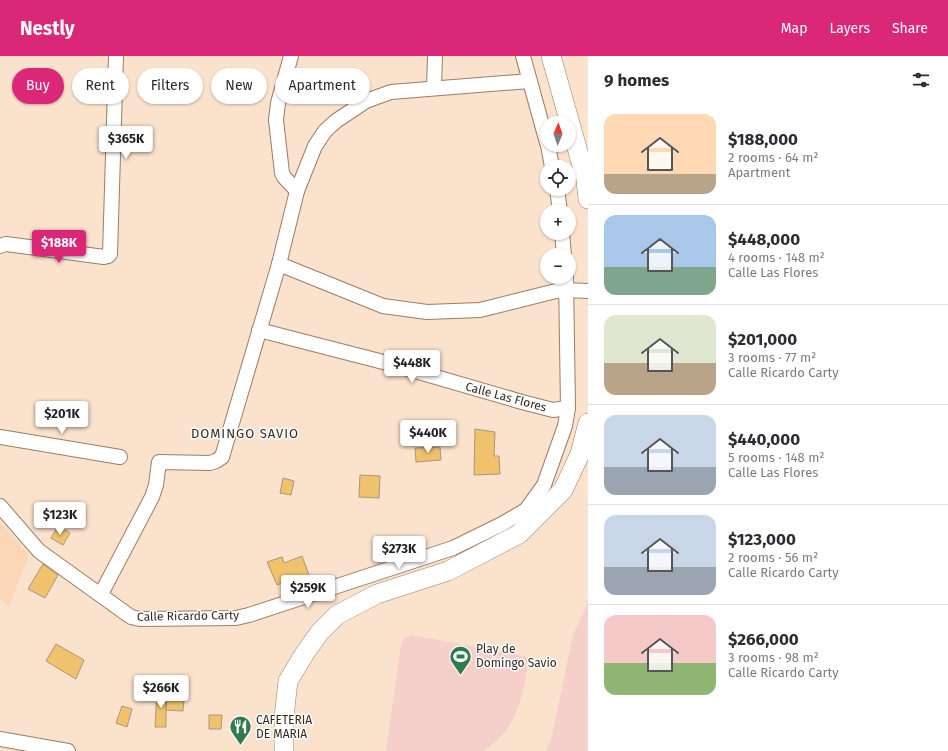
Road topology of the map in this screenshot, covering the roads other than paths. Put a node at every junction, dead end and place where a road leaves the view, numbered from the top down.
1 (116, 56) edge
2 (291, 56) edge
3 (435, 56) edge
4 (523, 56) edge
5 (551, 56) edge
6 (530, 81) junction
7 (434, 88) junction
8 (540, 118) edge
9 (297, 191) junction
10 (588, 199) edge
11 (0, 246) edge
12 (279, 264) junction
13 (563, 284) edge
14 (566, 284) edge
15 (569, 284) edge
16 (588, 291) edge
17 (259, 330) junction
18 (568, 408) junction
19 (588, 423) edge
20 (0, 437) edge
21 (120, 458) dead end
22 (0, 506) edge
23 (101, 594) junction
24 (0, 739) edge
25 (68, 751) edge
26 (284, 751) edge

1 - 11 street
2 - 9 street
3 - 7 street
4 - 6 street
5 - 10 street
6 - 7 street
6 - 8 street
7 - 9 street
9 - 12 street
12 - 13 street
12 - 17 street
14 - 18 street, Calle Ricardo Carty
15 - 16 street
17 - 18 street, Calle Las Flores
17 - 23 street
18 - 23 street, Calle Ricardo Carty
19 - 26 street
20 - 21 street
22 - 23 street, Calle Ricardo Carty
24 - 25 street

